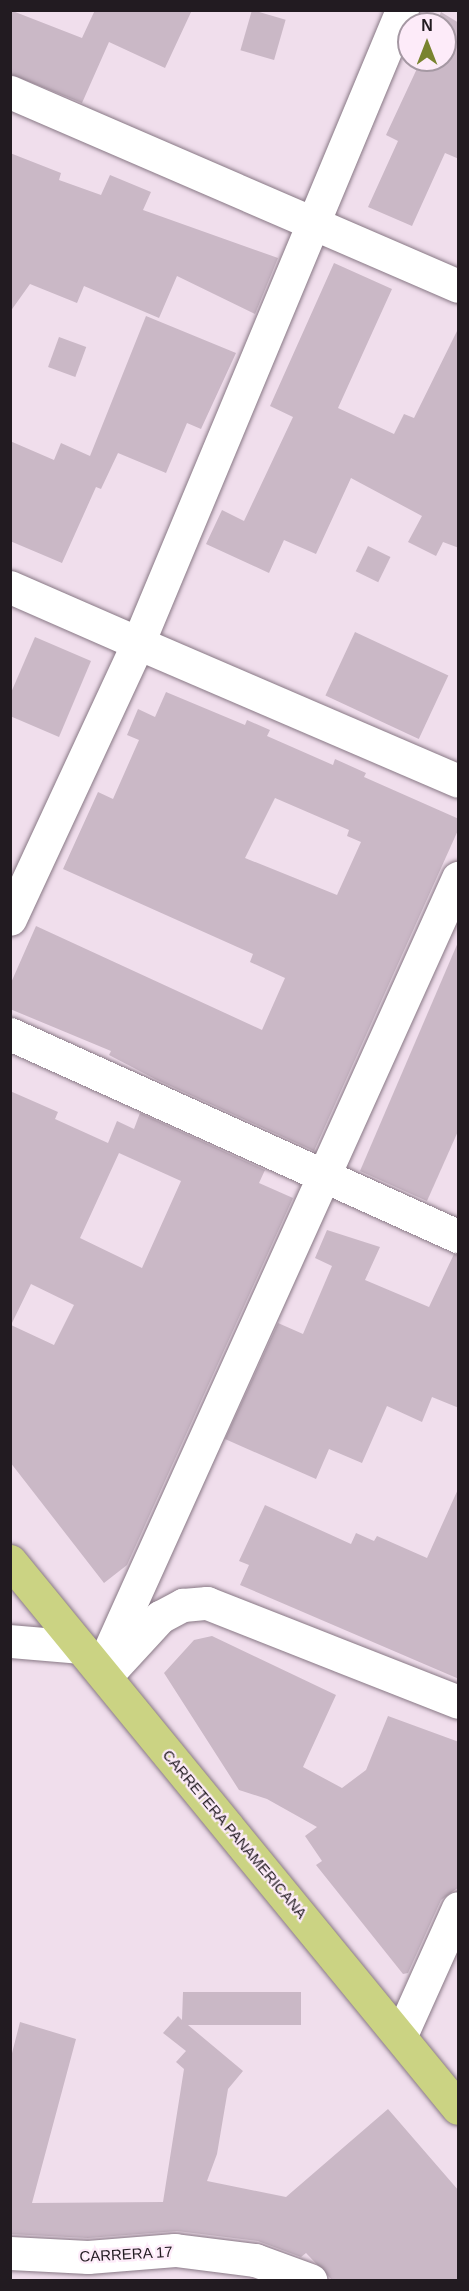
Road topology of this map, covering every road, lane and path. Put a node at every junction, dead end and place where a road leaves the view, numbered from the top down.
1 (402, 10) edge
2 (10, 92) edge
3 (315, 223) junction
4 (459, 286) edge
5 (10, 587) edge
6 (138, 643) junction
7 (459, 781) edge
8 (459, 878) edge
9 (10, 919) edge
10 (10, 1034) edge
11 (327, 1174) junction
12 (459, 1236) edge
13 (10, 1561) edge
14 (10, 1641) edge
15 (96, 1664) junction
16 (459, 1702) edge
17 (459, 1908) edge
18 (401, 2036) junction
19 (459, 2108) edge
20 (10, 2253) edge
21 (310, 2280) edge

1 - 3 street
2 - 3 street
3 - 4 street
3 - 6 street
5 - 6 street
6 - 7 street
6 - 9 street
8 - 11 street
10 - 11 street
11 - 12 street
11 - 15 street
13 - 15 main road, CARRETERA PANAMERICANA
14 - 15 street
15 - 16 street
15 - 18 main road, CARRETERA PANAMERICANA
17 - 18 street
18 - 19 main road, CARRETERA PANAMERICANA
20 - 21 street, CARRERA 17

